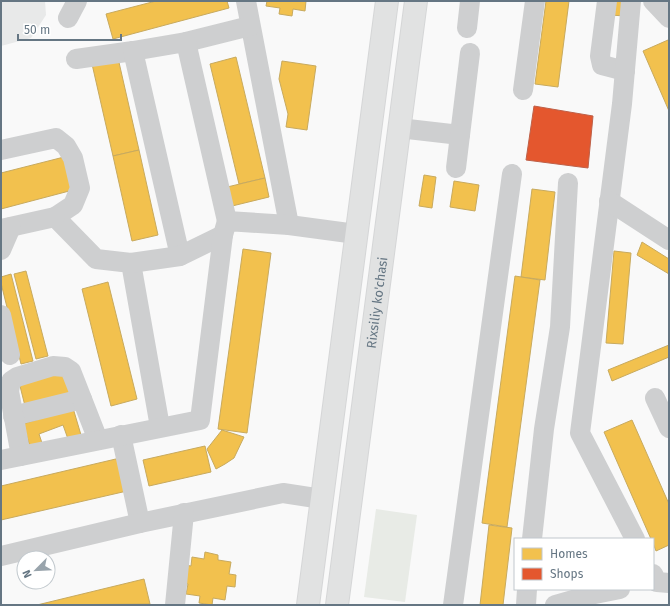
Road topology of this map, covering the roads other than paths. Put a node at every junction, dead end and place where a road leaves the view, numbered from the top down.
1 (77, 1) edge
2 (246, 1) edge
3 (386, 1) edge
4 (416, 1) edge
5 (470, 1) edge
6 (535, 1) edge
7 (607, 1) edge
8 (631, 1) edge
9 (653, 1) edge
10 (68, 18) dead end
11 (669, 18) edge
12 (250, 26) junction
13 (467, 28) dead end
14 (186, 42) junction
15 (133, 51) junction
16 (470, 54) dead end
17 (76, 59) dead end
18 (625, 71) junction
19 (523, 90) dead end
20 (399, 128) junction
21 (460, 135) junction
22 (1, 150) edge
23 (456, 168) dead end
24 (512, 174) dead end
25 (568, 182) dead end
26 (609, 201) junction
27 (55, 217) junction
28 (289, 225) junction
29 (6, 228) edge
30 (225, 228) junction
31 (356, 234) junction
32 (669, 240) edge
33 (1, 250) edge
34 (180, 256) junction
35 (131, 263) junction
36 (1, 315) edge
37 (10, 355) dead end
38 (82, 398) junction
39 (655, 398) dead end
40 (335, 400) junction
41 (363, 403) junction
42 (13, 416) junction
43 (160, 427) junction
44 (669, 428) edge
45 (121, 435) junction
46 (98, 440) junction
47 (21, 456) junction
48 (1, 460) edge
49 (322, 499) junction
50 (184, 513) junction
51 (140, 523) junction
52 (532, 538) edge
53 (634, 538) edge
54 (1, 556) edge
55 (527, 590) edge
56 (614, 590) edge
57 (175, 605) edge
58 (308, 605) edge
59 (337, 605) edge
60 (453, 605) edge
61 (526, 605) edge
62 (555, 605) edge

1 - 10 street
2 - 12 street
3 - 31 main road
4 - 20 main road, Rixsiliy ko'chasi
5 - 13 street
6 - 19 street
7 - 18 street
8 - 18 street
9 - 11 street
12 - 14 street
12 - 28 street
14 - 15 street
14 - 30 street
15 - 17 street
15 - 34 street
16 - 21 street
18 - 26 street
20 - 21 street
20 - 41 main road, Rixsiliy ko'chasi
21 - 23 street
22 - 27 street
24 - 60 street
25 - 52 street
26 - 32 street
26 - 53 street
27 - 29 street
27 - 35 street
28 - 30 street
28 - 31 street
29 - 33 street
30 - 34 street
30 - 43 street
31 - 40 main road
34 - 35 street
35 - 43 street
36 - 37 street
38 - 42 street
38 - 42 street
38 - 46 street
39 - 44 street
40 - 41 main road
40 - 49 main road
41 - 59 main road, Rixsiliy ko'chasi
42 - 47 street
43 - 45 street
45 - 46 street
45 - 51 street
46 - 47 street
47 - 48 street
49 - 50 street
49 - 58 main road
50 - 51 street
50 - 57 street
51 - 54 street
55 - 61 street
56 - 62 street

